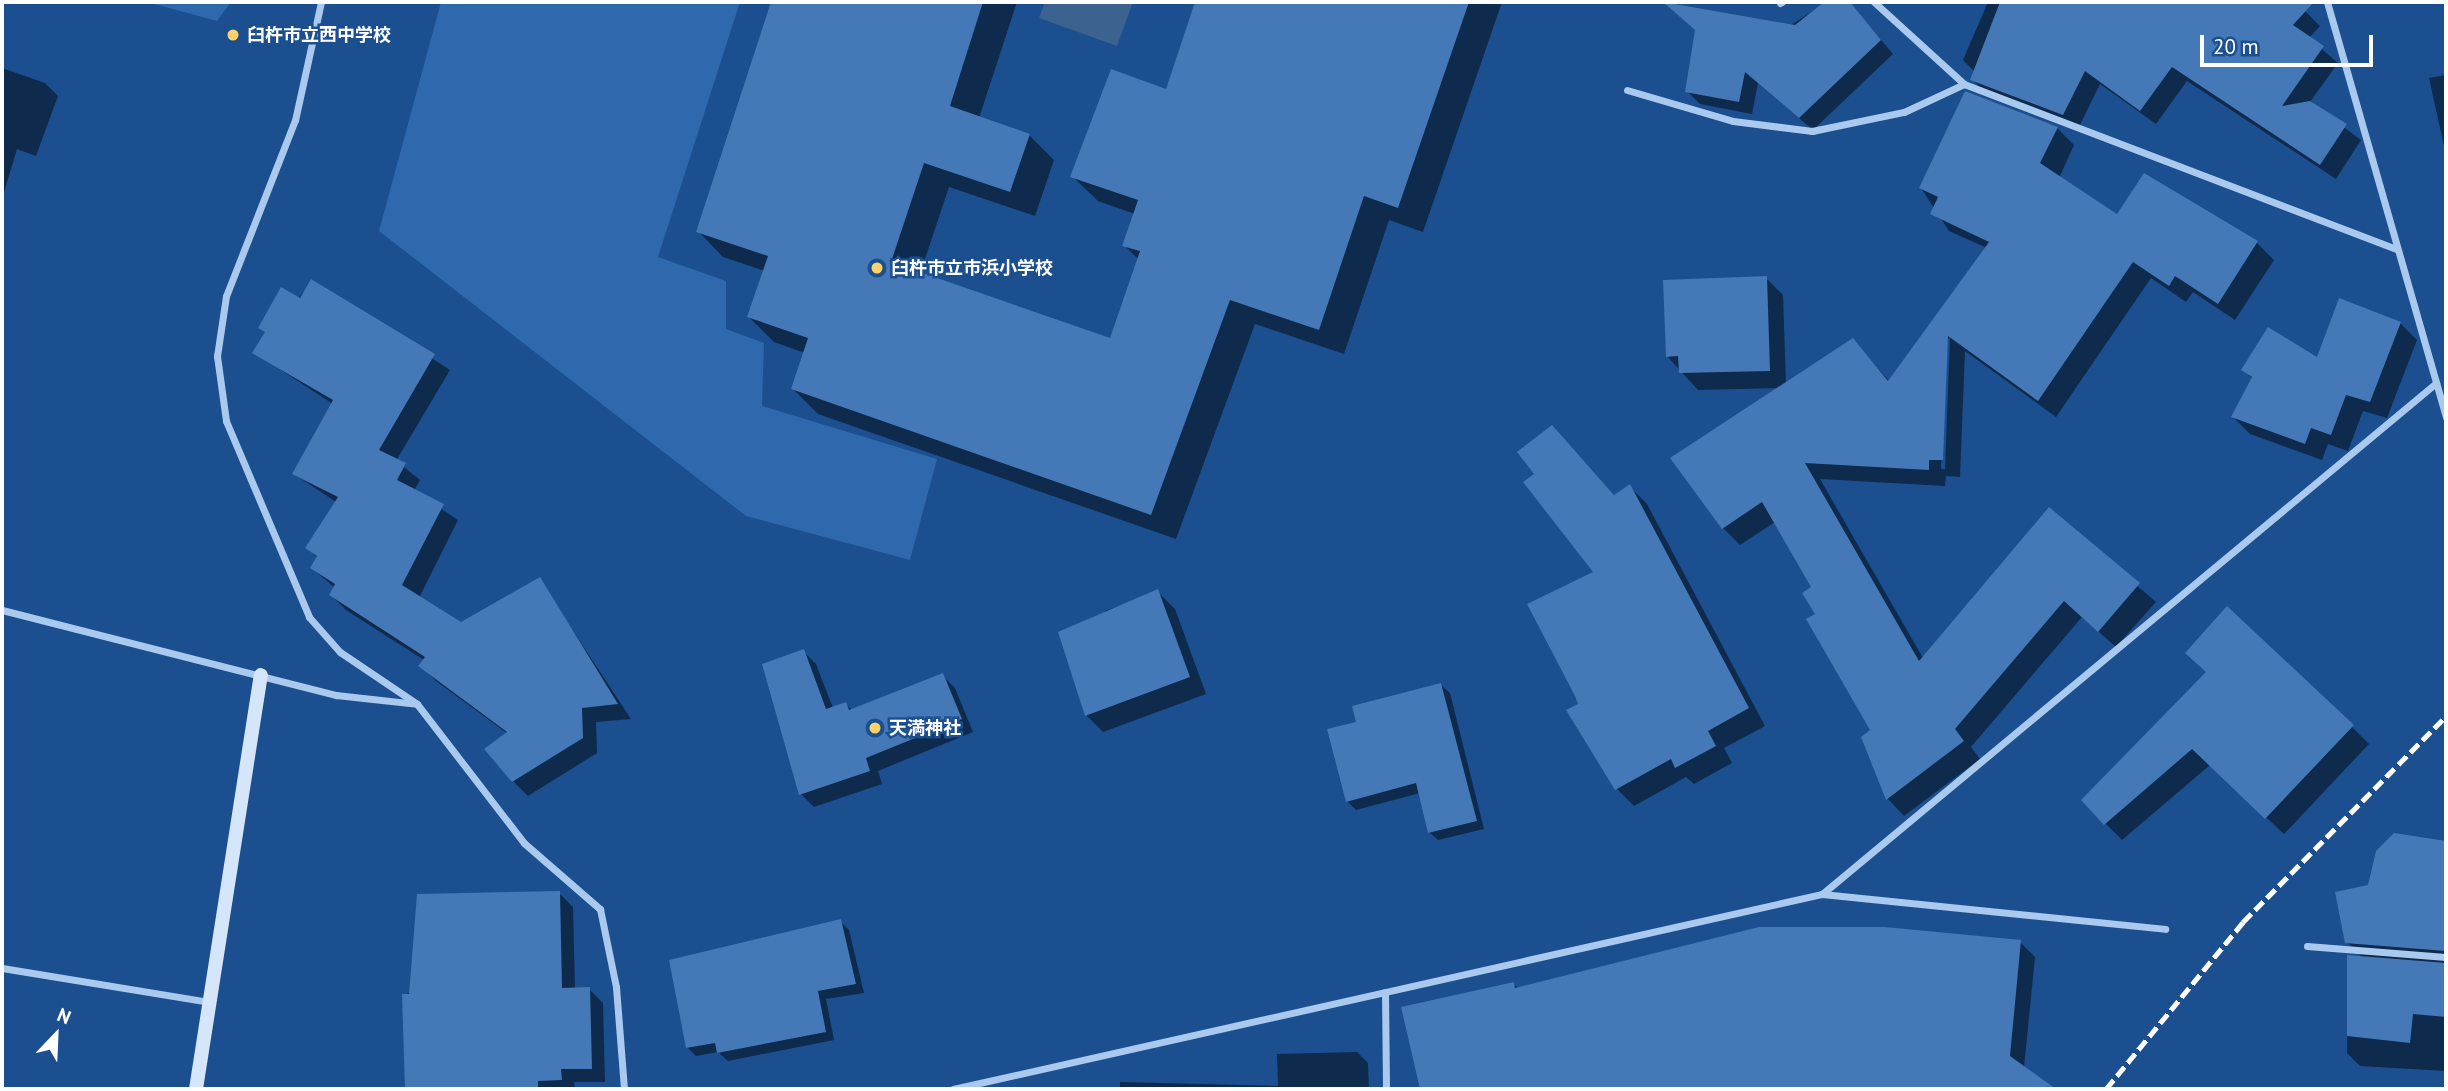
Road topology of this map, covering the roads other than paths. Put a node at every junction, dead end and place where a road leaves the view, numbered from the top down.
1 (321, 2) edge
2 (1874, 2) edge
3 (2326, 2) edge
4 (1964, 84) junction
5 (1626, 90) dead end
6 (2395, 249) junction
7 (2436, 383) junction
8 (2446, 418) edge
9 (2, 610) edge
10 (261, 675) junction
11 (417, 704) junction
12 (1822, 894) junction
13 (2165, 929) dead end
14 (2306, 946) dead end
15 (2446, 957) edge
16 (2, 968) edge
17 (1385, 992) junction
18 (210, 1002) junction
19 (998, 1079) junction
20 (196, 1089) edge
21 (624, 1089) edge
22 (953, 1089) edge
23 (998, 1089) edge
24 (1387, 1089) edge

1 - 11 street
2 - 4 street
3 - 6 street
4 - 5 street
4 - 6 street
6 - 7 street
7 - 8 street
7 - 12 street
9 - 10 street
10 - 11 street
10 - 18 street
11 - 21 street
12 - 13 street
12 - 17 street
14 - 15 street
16 - 18 street
17 - 19 street
17 - 24 street
18 - 20 street
19 - 22 street
19 - 23 street

